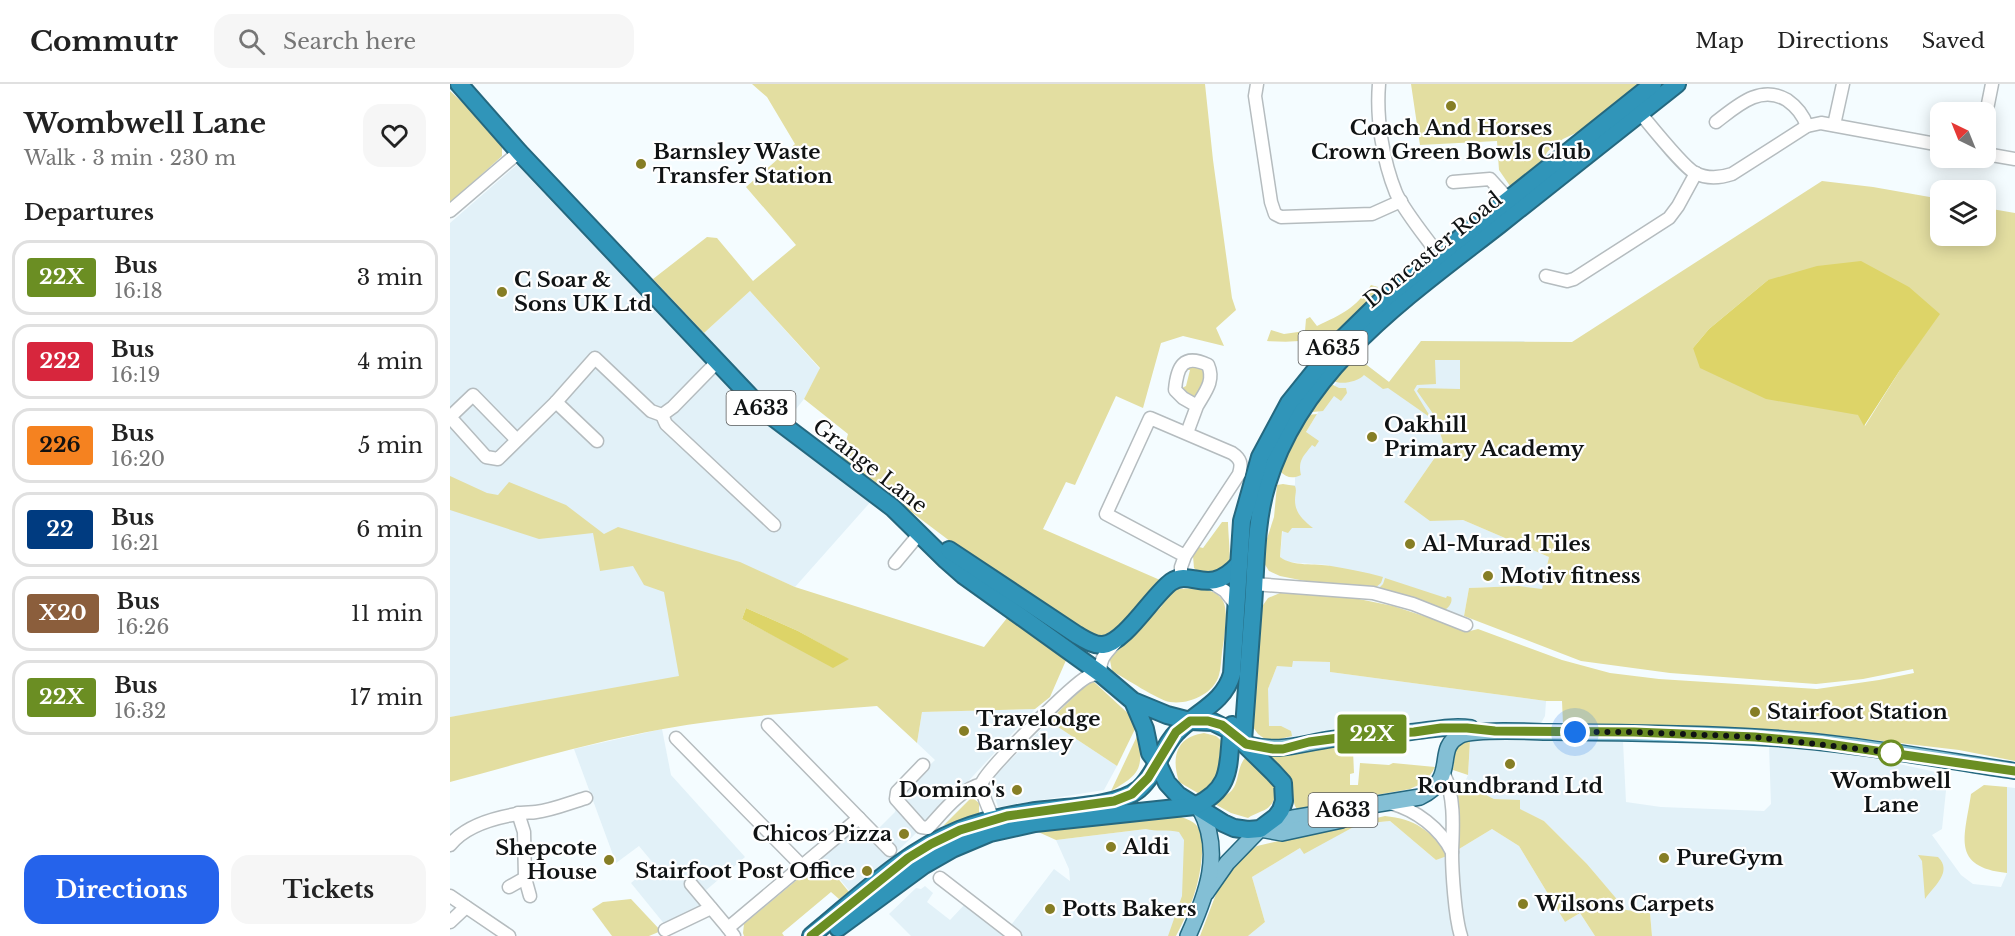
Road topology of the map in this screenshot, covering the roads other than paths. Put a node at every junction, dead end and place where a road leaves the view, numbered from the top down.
1 (1257, 84) edge
2 (1379, 84) edge
3 (1653, 84) edge
4 (1677, 84) edge
5 (1843, 84) edge
6 (1992, 84) edge
7 (462, 88) edge
8 (1988, 102) edge
9 (1636, 107) junction
10 (1716, 122) dead end
11 (1834, 125) junction
12 (1808, 126) junction
13 (1930, 143) edge
14 (519, 152) junction
15 (1996, 156) edge
16 (2015, 159) edge
17 (1696, 173) junction
18 (1453, 182) dead end
19 (1508, 199) junction
20 (1401, 201) junction
21 (450, 211) edge
22 (1443, 261) junction
23 (1546, 276) dead end
24 (717, 362) junction
25 (556, 402) junction
26 (1197, 406) dead end
27 (662, 415) junction
28 (1187, 433) junction
29 (516, 439) junction
30 (597, 441) dead end
31 (774, 525) dead end
32 (920, 533) junction
33 (1185, 556) junction
34 (895, 563) dead end
35 (1239, 564) junction
36 (1181, 579) junction
37 (1211, 582) junction
38 (1254, 584) junction
39 (1236, 605) junction
40 (1131, 625) junction
41 (1466, 625) dead end
42 (1235, 626) junction
43 (1101, 674) junction
44 (1133, 701) junction
45 (1190, 721) junction
46 (768, 725) dead end
47 (1495, 731) junction
48 (1414, 732) junction
49 (676, 738) dead end
50 (1240, 739) junction
51 (1445, 755) junction
52 (1158, 764) junction
53 (923, 765) dead end
54 (2015, 771) edge
55 (1444, 774) junction
56 (982, 784) junction
57 (586, 798) dead end
58 (1387, 803) junction
59 (1198, 808) junction
60 (518, 813) junction
61 (859, 818) junction
62 (993, 819) junction
63 (1263, 827) junction
64 (450, 845) edge
65 (890, 850) dead end
66 (1452, 853) junction
67 (802, 866) junction
68 (525, 878) junction
69 (940, 878) dead end
70 (691, 885) dead end
71 (509, 887) dead end
72 (1206, 893) junction
73 (450, 896) edge
74 (530, 896) dead end
75 (466, 907) junction
76 (711, 908) junction
77 (450, 922) edge
78 (664, 930) dead end
79 (731, 932) edge
80 (509, 936) edge
81 (811, 936) edge
82 (827, 936) edge
83 (1015, 936) edge
84 (1188, 936) edge
85 (1461, 936) edge

1 - 20 street
2 - 20 street
3 - 9 highway, Doncaster Road / A635
4 - 9 highway, Doncaster Road / A635
5 - 11 street
6 - 8 street
7 - 14 highway, Grange Lane / A633
9 - 17 street
9 - 19 highway, Doncaster Road / A635
9 - 22 highway, Doncaster Road / A635
10 - 12 street
11 - 12 street
11 - 13 street
12 - 17 street
14 - 21 street
14 - 24 highway, Grange Lane / A633
15 - 16 street
17 - 23 street
18 - 19 street
19 - 22 highway, Doncaster Road / A635
20 - 22 street
22 - 35 highway, Doncaster Road / A635
22 - 38 highway, Doncaster Road / A635
24 - 27 street
24 - 32 highway, Grange Lane / A633
25 - 27 street
25 - 29 street
25 - 30 street
26 - 28 street
27 - 31 street
28 - 33 street
28 - 33 street
29 - 29 street
32 - 34 street
32 - 40 highway, A633
32 - 43 highway, Grange Lane / A633
33 - 36 street
35 - 37 highway
35 - 39 highway, Doncaster Road / A635
36 - 37 highway
36 - 40 highway, A633
37 - 39 street
38 - 41 street
38 - 42 highway
38 - 50 highway, Doncaster Road / A635
39 - 42 highway, Doncaster Road / A635
40 - 43 street
42 - 45 highway, Doncaster Road / A635
43 - 44 highway, Grange Lane / A633
43 - 56 street
44 - 45 highway, A633
44 - 52 highway, Grange Lane / A633
45 - 50 highway
45 - 52 highway, A635
46 - 61 street
47 - 48 main road
47 - 51 main road
47 - 54 main road
48 - 50 main road
48 - 51 main road
49 - 67 street
50 - 59 highway
50 - 63 highway
51 - 55 main road
52 - 59 highway
52 - 62 highway, A635
53 - 56 street
55 - 58 main road, A633
55 - 66 street
56 - 62 street
57 - 60 street
58 - 63 main road, A633
58 - 66 street
59 - 63 highway
59 - 72 main road
59 - 82 highway
60 - 64 street
60 - 68 street
61 - 65 street
61 - 67 street
62 - 81 highway, A635
63 - 72 main road
66 - 85 street
67 - 79 street
68 - 71 street
68 - 74 street
69 - 83 street
70 - 76 street
72 - 84 main road
73 - 75 street
75 - 77 street
75 - 80 street
76 - 78 street
76 - 79 street

